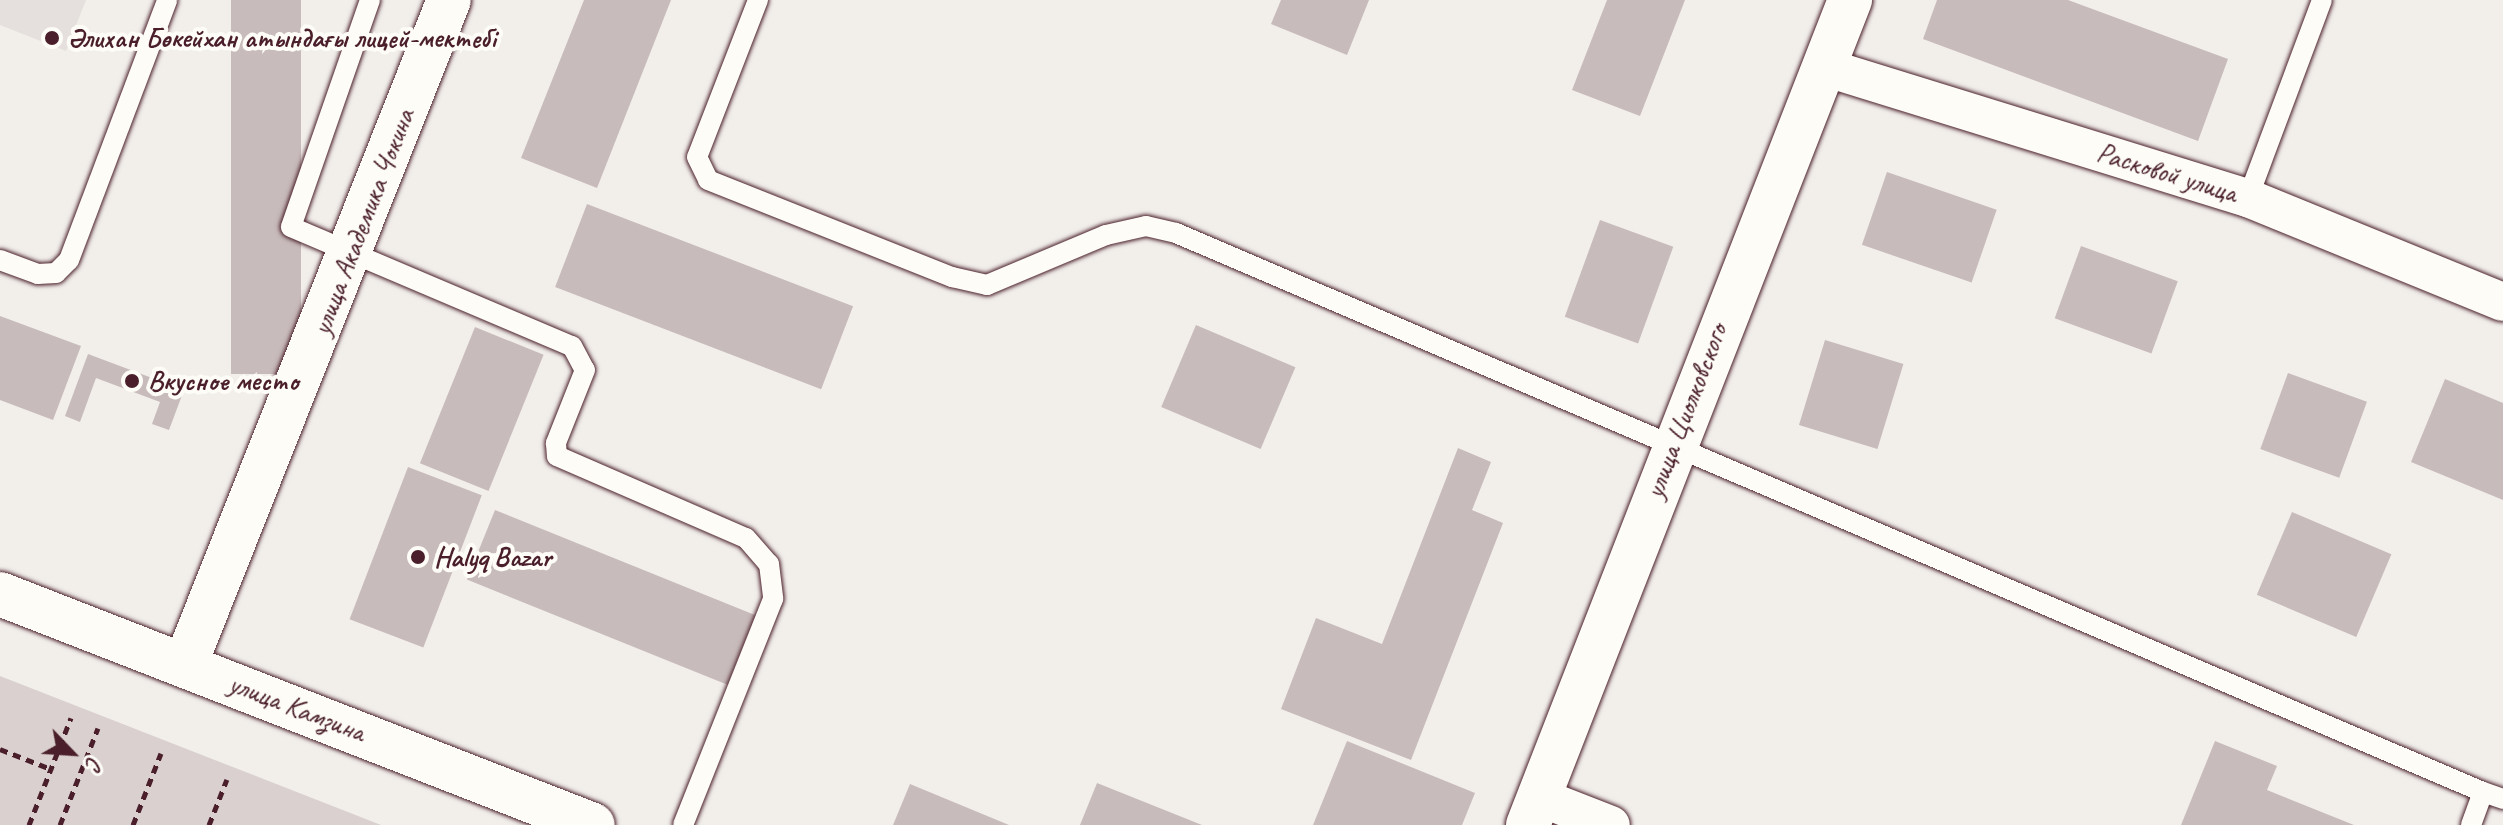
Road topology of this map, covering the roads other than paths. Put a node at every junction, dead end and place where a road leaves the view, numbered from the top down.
1 (167, 0) edge
2 (370, 0) edge
3 (449, 0) edge
4 (758, 0) edge
5 (1850, 0) edge
6 (2322, 0) edge
7 (1824, 67) junction
8 (2248, 198) junction
9 (352, 256) junction
10 (0, 260) edge
11 (2503, 302) edge
12 (1673, 443) junction
13 (0, 594) edge
14 (185, 665) junction
15 (2493, 796) edge
16 (1534, 811) edge
17 (593, 825) edge
18 (683, 825) edge
19 (1611, 825) edge
20 (2471, 825) edge

1 - 10 lane
2 - 9 lane
3 - 9 main road, улица Академика Чокина
4 - 12 lane
5 - 7 main road, улица Циолковского
6 - 8 lane
7 - 8 street, Расковой улица
7 - 12 main road, улица Циолковского
8 - 11 street, Расковой улица
9 - 14 main road, улица Академика Чокина
9 - 18 lane
12 - 15 lane
12 - 16 main road, улица Циолковского
13 - 14 main road, улица Камзина
14 - 17 main road, улица Камзина
15 - 20 lane
16 - 19 street

